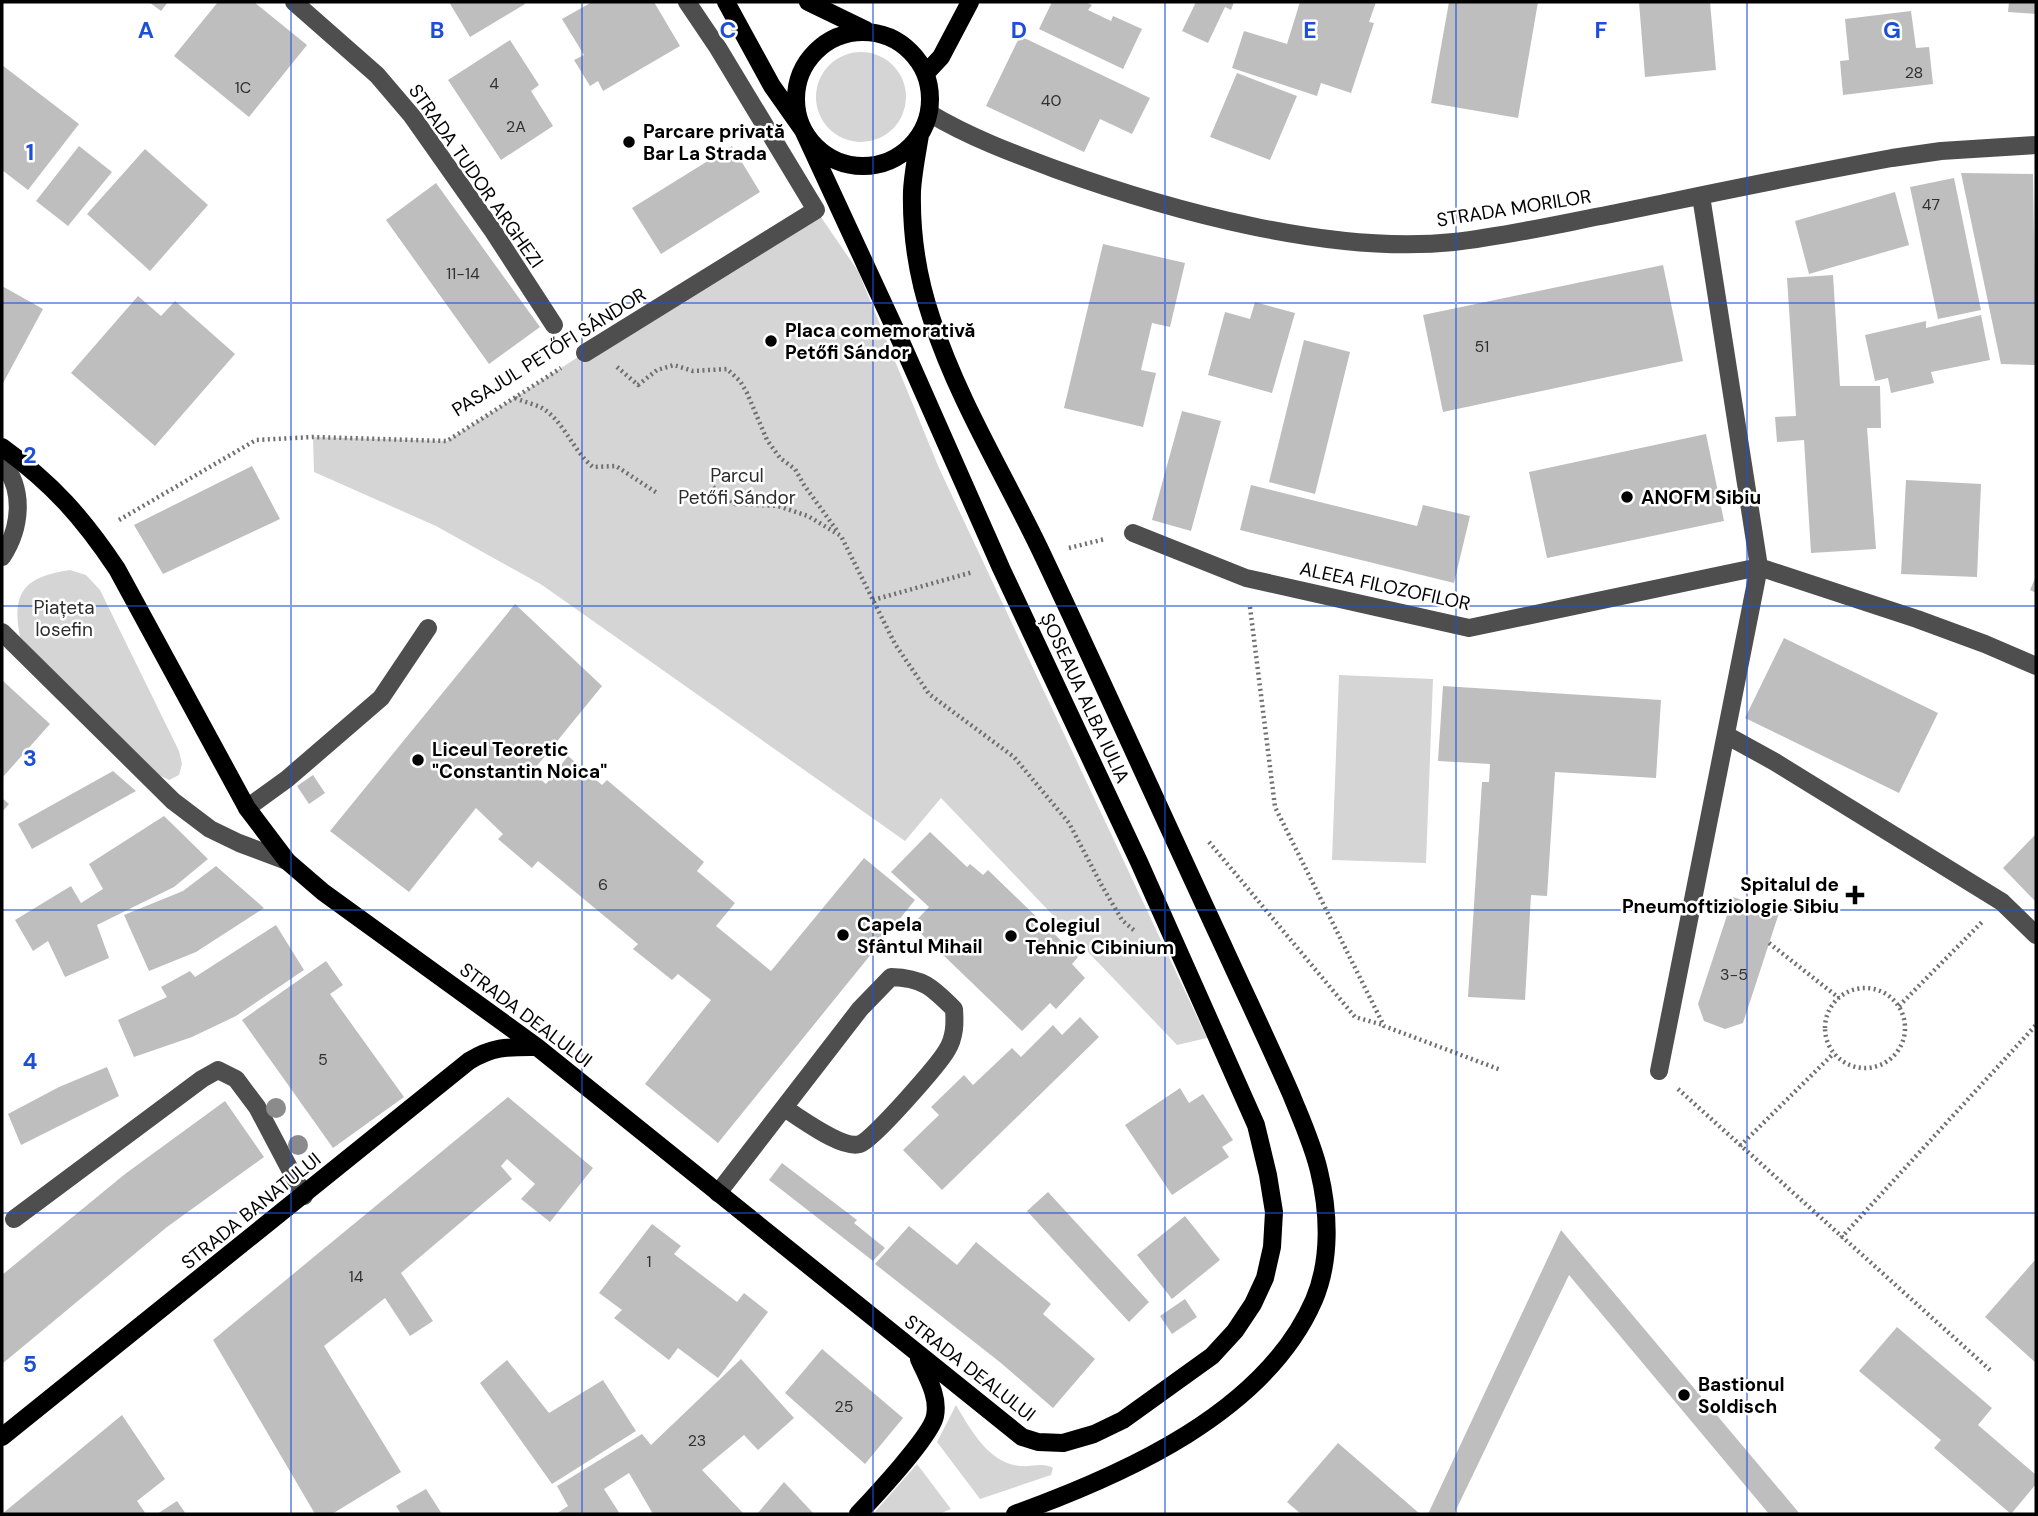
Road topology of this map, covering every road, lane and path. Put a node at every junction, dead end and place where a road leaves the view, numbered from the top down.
1 (294, 2) edge
2 (687, 2) edge
3 (726, 2) edge
4 (808, 2) edge
5 (970, 2) edge
6 (870, 31) junction
7 (926, 73) junction
8 (929, 113) junction
9 (803, 131) junction
10 (920, 135) junction
11 (2036, 145) edge
12 (1701, 196) junction
13 (554, 325) dead end
14 (587, 351) junction
15 (515, 398) junction
16 (2, 447) edge
17 (2, 462) edge
18 (713, 487) dead end
19 (657, 492) dead end
20 (1133, 533) joint
21 (94, 535) junction
22 (841, 536) junction
23 (1042, 554) junction
24 (2, 557) edge
25 (1759, 567) junction
26 (955, 576) dead end
27 (1246, 579) junction
28 (873, 600) junction
29 (428, 628) dead end
30 (2, 632) edge
31 (2036, 666) edge
32 (1726, 735) junction
33 (247, 808) junction
34 (1200, 834) dead end
35 (288, 861) junction
36 (2002, 902) junction
37 (1122, 920) dead end
38 (2036, 936) edge
39 (1769, 943) dead end
40 (1839, 998) junction
41 (1899, 1006) junction
42 (2036, 1025) edge
43 (1384, 1026) junction
44 (537, 1047) junction
45 (1834, 1053) junction
46 (1501, 1070) dead end
47 (1659, 1072) joint
48 (784, 1108) junction
49 (1740, 1146) junction
50 (718, 1193) junction
51 (304, 1196) junction
52 (14, 1219) dead end
53 (1841, 1238) junction
54 (916, 1354) junction
55 (1990, 1370) dead end
56 (1153, 1400) joint
57 (2, 1437) edge
58 (858, 1514) edge
59 (1015, 1514) edge

1 - 13 street, STRADA TUDOR ARGHEZI
2 - 14 street, PASAJUL PETŐFI SÁNDOR
3 - 9 main road, ȘOSEAUA ALBA IULIA
4 - 6 main road
5 - 7 main road
6 - 7 main road
6 - 9 main road
7 - 8 main road
8 - 10 main road
8 - 12 street, STRADA MORILOR
9 - 10 main road
9 - 56 main road, ȘOSEAUA ALBA IULIA
10 - 23 main road, ȘOSEAUA ALBA IULIA
11 - 12 street, STRADA MORILOR
12 - 25 street
14 - 15 path, PASAJUL PETŐFI SÁNDOR
14 - 22 path
15 - 19 path
15 - 21 path, PASAJUL PETŐFI SÁNDOR
16 - 21 main road, STRADA DEALULUI
17 - 24 street
18 - 22 path
20 - 23 path
20 - 27 street, ALEEA FILOZOFILOR
21 - 33 main road, STRADA DEALULUI
22 - 28 path
23 - 59 main road, ȘOSEAUA ALBA IULIA
25 - 27 street, ALEEA FILOZOFILOR
25 - 31 street
25 - 32 street
26 - 28 path
27 - 43 path
28 - 37 path
29 - 33 street
30 - 35 street
32 - 36 street
32 - 47 street
33 - 35 main road, STRADA DEALULUI
34 - 43 path
35 - 44 main road, STRADA DEALULUI
36 - 38 street
36 - 41 path
39 - 40 path
40 - 41 path
40 - 45 path
41 - 45 path
42 - 53 path
43 - 46 path
44 - 50 main road, STRADA DEALULUI
44 - 51 main road, STRADA BANATULUI
45 - 49 path
47 - 49 path
48 - 48 street
48 - 50 street
49 - 53 path
50 - 54 main road, STRADA DEALULUI
51 - 52 street
51 - 57 main road, STRADA BANATULUI
53 - 55 path
54 - 56 main road, STRADA DEALULUI
54 - 58 main road

